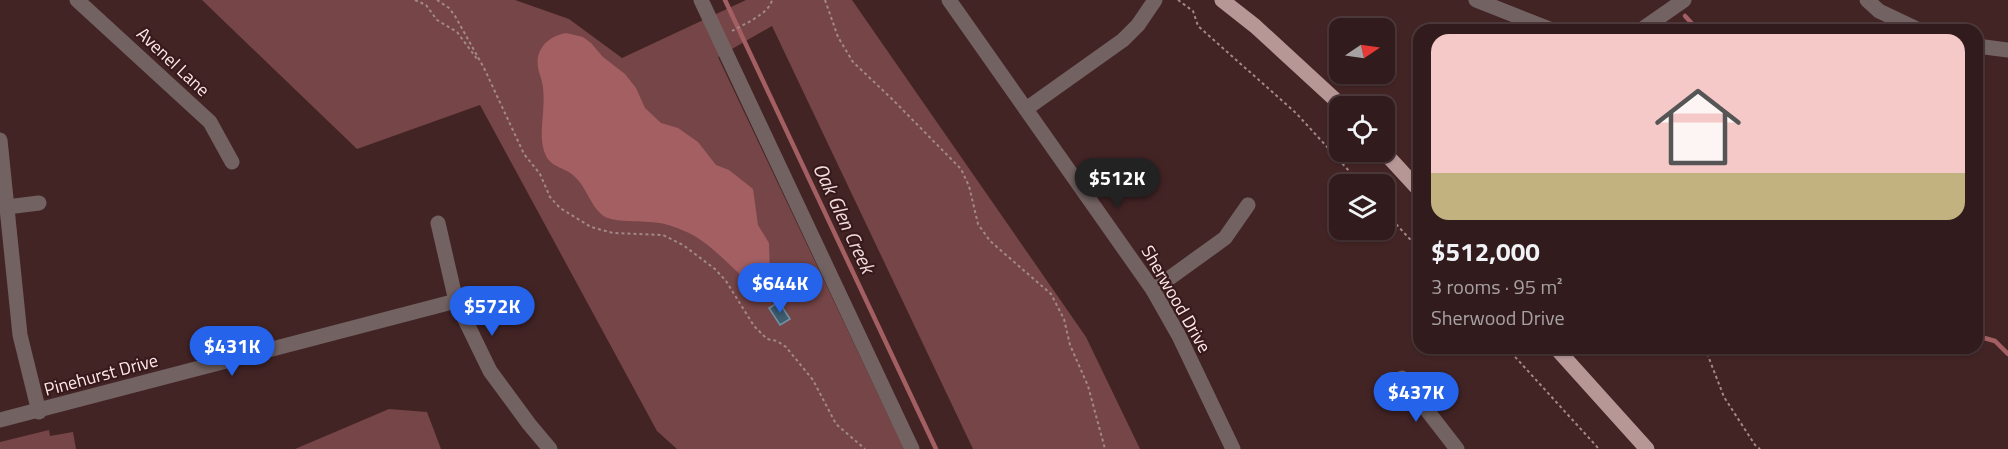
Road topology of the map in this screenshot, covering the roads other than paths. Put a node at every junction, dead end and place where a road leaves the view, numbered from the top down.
1 (77, 0) edge
2 (701, 0) edge
3 (949, 0) edge
4 (1155, 0) edge
5 (1222, 0) edge
6 (1476, 0) edge
7 (1684, 0) edge
8 (1867, 0) edge
9 (1537, 24) edge
10 (1650, 24) edge
11 (1906, 24) edge
12 (1983, 47) edge
13 (2008, 50) edge
14 (1331, 96) edge
15 (1026, 109) junction
16 (0, 140) edge
17 (232, 162) dead end
18 (1393, 162) edge
19 (1413, 183) edge
20 (39, 203) dead end
21 (1248, 205) dead end
22 (7, 207) junction
23 (438, 223) dead end
24 (1153, 290) junction
25 (456, 301) junction
26 (1561, 354) edge
27 (1402, 378) dead end
28 (39, 411) junction
29 (0, 420) edge
30 (550, 449) edge
31 (912, 449) edge
32 (1233, 449) edge
33 (1457, 449) edge
34 (1647, 449) edge

1 - 17 street, Avenel Lane
2 - 31 street
3 - 15 street, Sherwood Drive
4 - 15 street
5 - 14 main road
6 - 9 street
7 - 10 street
8 - 11 street
12 - 13 street
15 - 24 street, Sherwood Drive
16 - 22 street
18 - 19 main road
20 - 22 street
21 - 24 street
22 - 28 street
23 - 25 street
24 - 32 street, Sherwood Drive
25 - 28 street, Pinehurst Drive
25 - 30 street
26 - 34 main road
27 - 33 street
28 - 29 street, Pinehurst Drive

